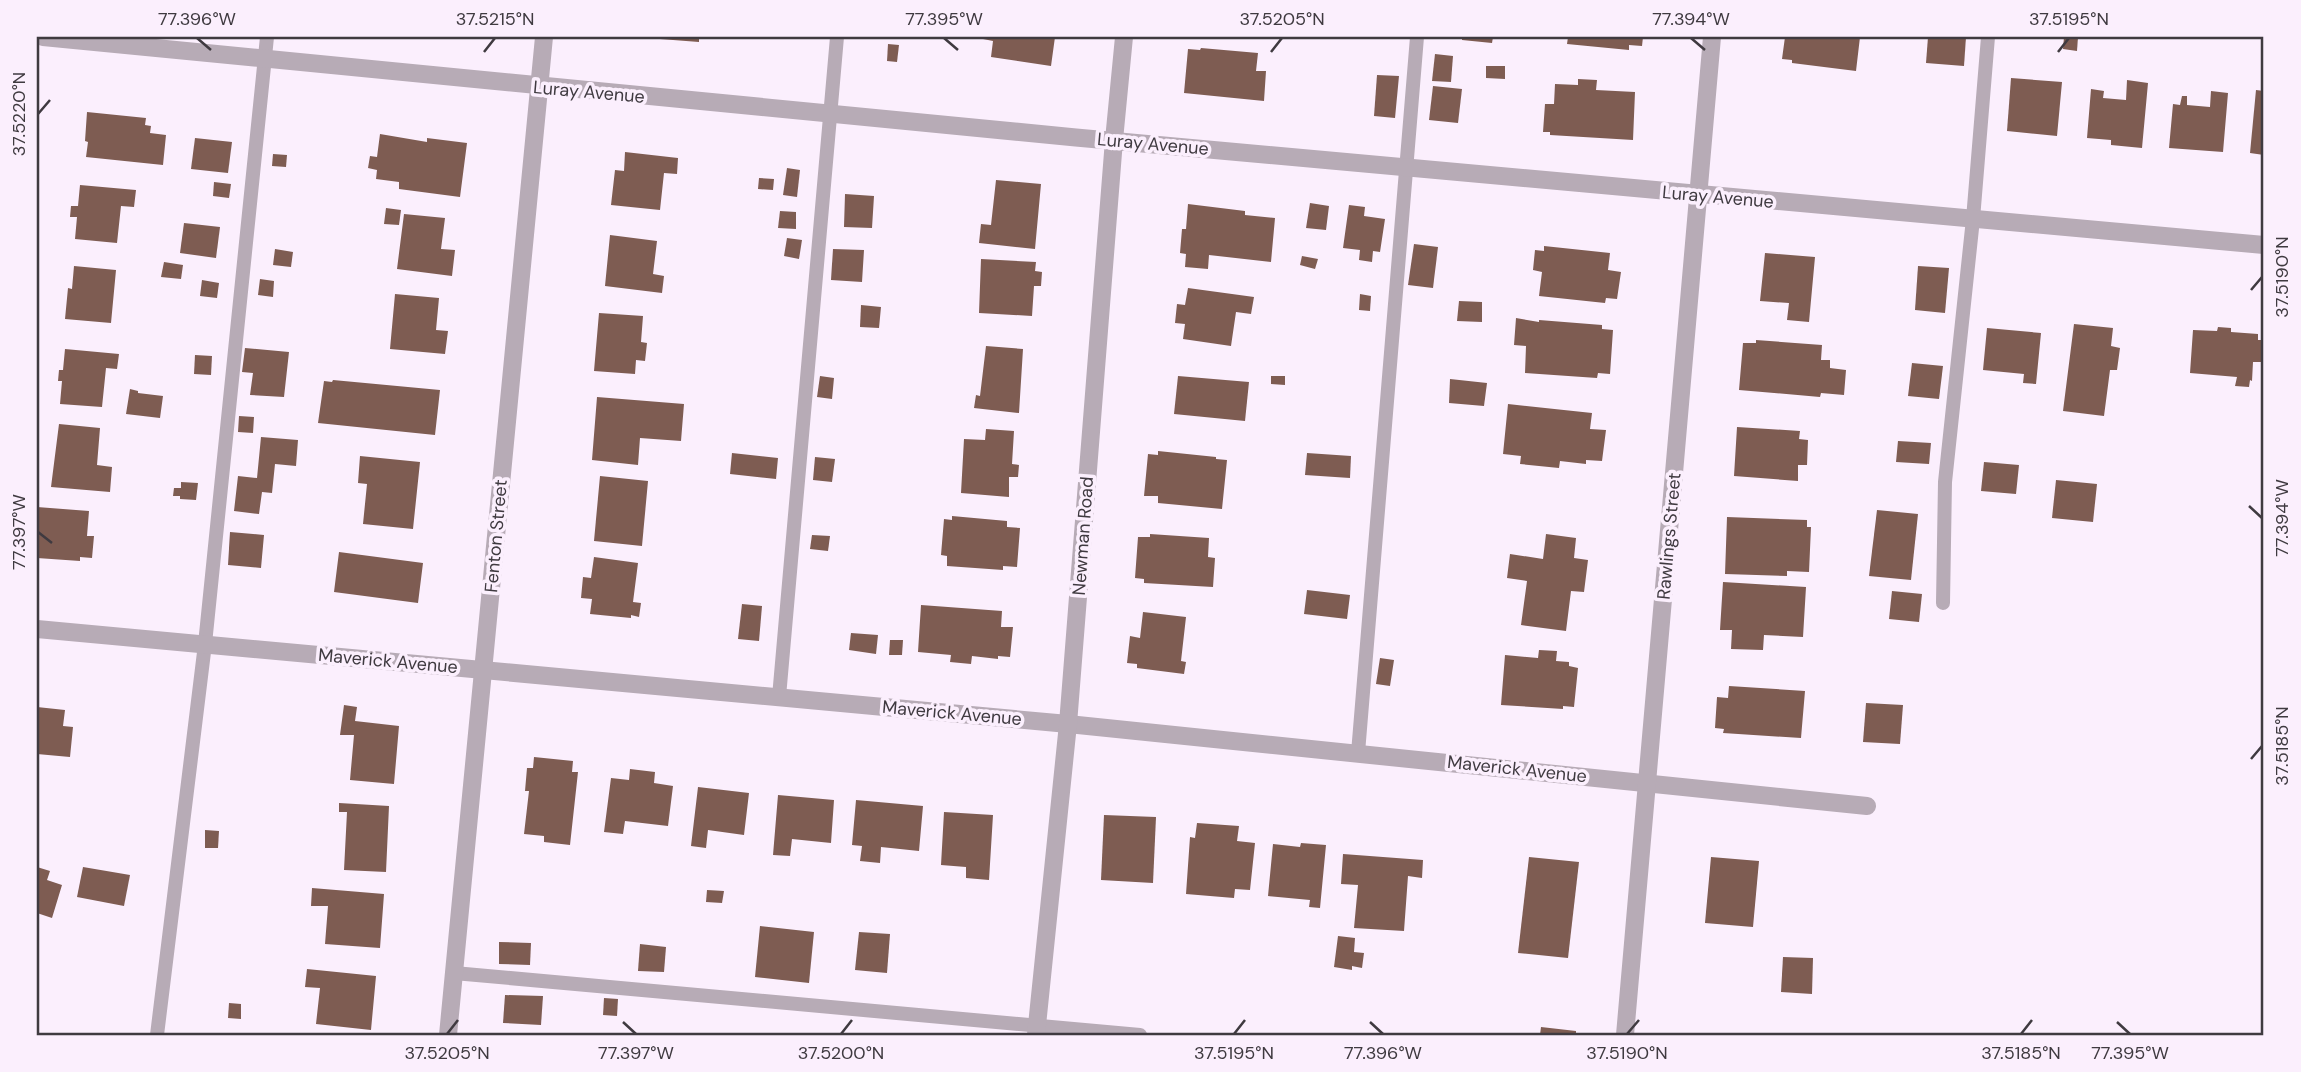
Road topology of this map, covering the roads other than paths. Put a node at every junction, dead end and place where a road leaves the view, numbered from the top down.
1 (43, 37) edge
2 (267, 37) edge
3 (544, 37) edge
4 (837, 37) edge
5 (1124, 37) edge
6 (1417, 37) edge
7 (1713, 37) edge
8 (1988, 37) edge
9 (265, 59) junction
10 (539, 87) junction
11 (830, 114) junction
12 (1114, 141) junction
13 (1405, 168) junction
14 (1699, 196) junction
15 (1973, 219) junction
16 (2264, 245) edge
17 (1943, 603) dead end
18 (37, 629) edge
19 (205, 644) junction
20 (484, 670) junction
21 (779, 697) junction
22 (1068, 724) junction
23 (1358, 753) junction
24 (1647, 782) junction
25 (1867, 806) dead end
26 (454, 974) junction
27 (1037, 1031) edge
28 (158, 1035) edge
29 (448, 1035) edge
30 (1140, 1035) edge
31 (1625, 1035) edge

1 - 9 street, Luray Avenue
2 - 9 lane
3 - 10 street, Fenton Street
4 - 11 lane
5 - 12 street, Newman Road
6 - 13 lane
7 - 14 street, Rawlings Street
8 - 15 lane
9 - 10 street, Luray Avenue
9 - 19 lane
10 - 11 street, Luray Avenue
10 - 20 street, Fenton Street
11 - 12 street, Luray Avenue
11 - 21 lane
12 - 13 street, Luray Avenue
12 - 22 street, Newman Road
13 - 14 street, Luray Avenue
13 - 23 lane
14 - 15 street, Luray Avenue
14 - 24 street, Rawlings Street
15 - 16 street, Luray Avenue
15 - 17 lane
18 - 19 street, Maverick Avenue
19 - 20 street, Maverick Avenue
19 - 28 lane
20 - 21 street, Maverick Avenue
20 - 26 street, Fenton Street
21 - 22 street, Maverick Avenue
22 - 23 street, Maverick Avenue
22 - 27 street, Newman Road
23 - 24 street, Maverick Avenue
24 - 25 street, Maverick Avenue
24 - 31 street, Rawlings Street
26 - 27 lane
26 - 29 street, Fenton Street
27 - 30 lane

